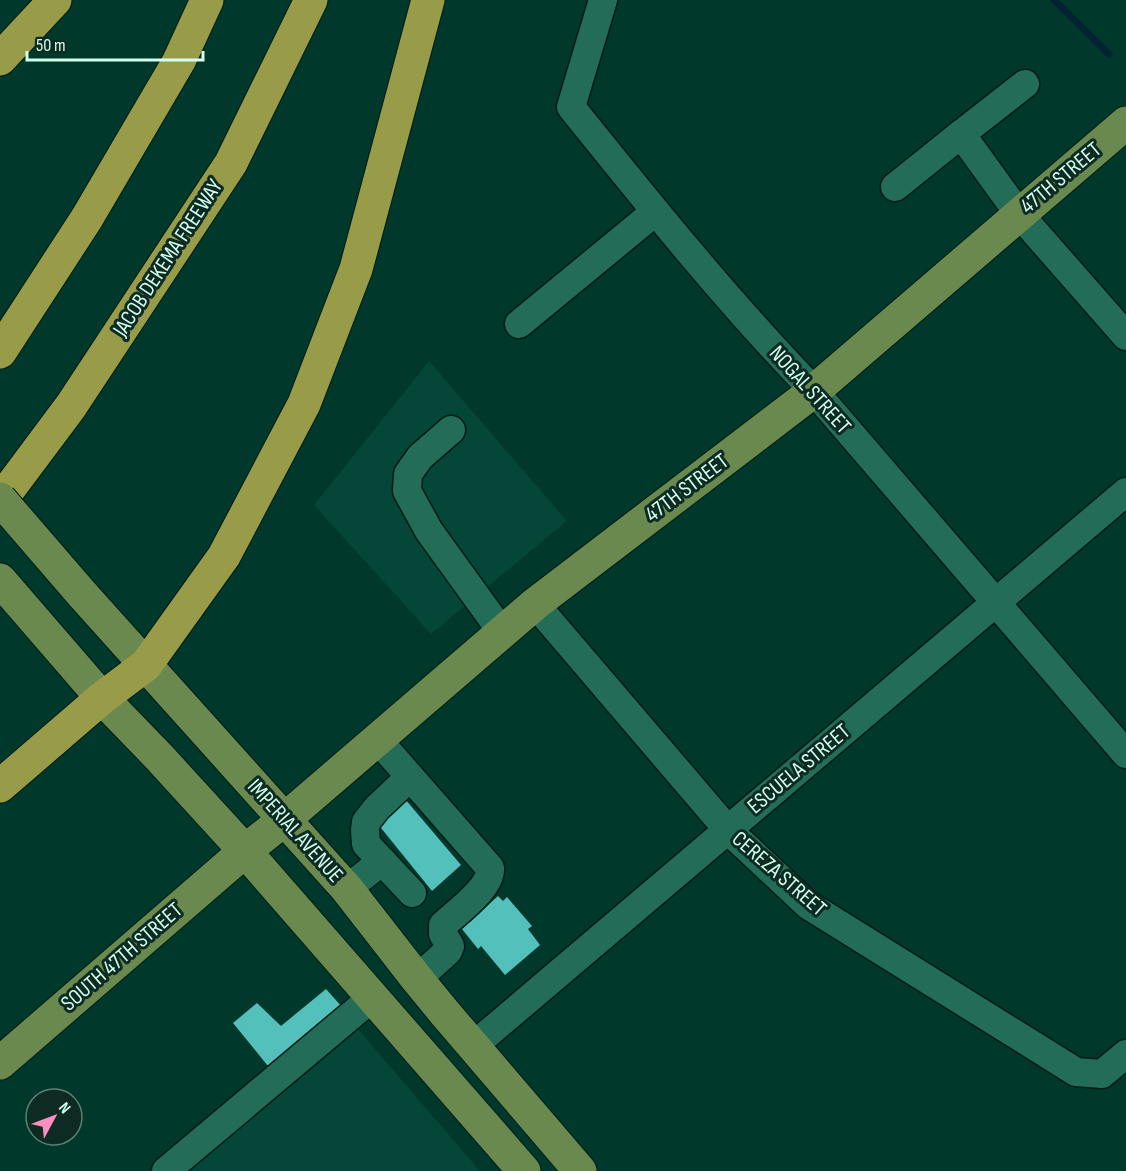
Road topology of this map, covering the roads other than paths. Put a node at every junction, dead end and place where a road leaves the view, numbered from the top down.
1 (55, 0) edge
2 (207, 0) edge
3 (311, 0) edge
4 (428, 0) edge
5 (603, 0) edge
6 (0, 59) edge
7 (1025, 84) dead end
8 (1126, 123) edge
9 (961, 134) junction
10 (895, 187) dead end
11 (656, 212) junction
12 (1019, 214) junction
13 (519, 324) dead end
14 (1126, 336) edge
15 (0, 352) edge
16 (814, 391) junction
17 (451, 430) dead end
18 (1126, 492) edge
19 (0, 500) edge
20 (0, 580) edge
21 (996, 603) junction
22 (535, 604) junction
23 (502, 632) junction
24 (146, 665) junction
25 (102, 698) junction
26 (377, 740) junction
27 (1126, 754) edge
28 (410, 777) junction
29 (0, 786) edge
30 (285, 819) junction
31 (728, 830) junction
32 (245, 851) junction
33 (382, 861) junction
34 (348, 889) junction
35 (412, 893) dead end
36 (417, 979) junction
37 (373, 998) junction
38 (472, 1047) junction
39 (1120, 1059) edge
40 (0, 1063) edge
41 (166, 1171) edge
42 (524, 1171) edge
43 (580, 1171) edge

1 - 6 highway
2 - 15 highway
3 - 19 highway, JACOB DEKEMA FREEWAY
4 - 24 highway
5 - 11 street, NOGAL STREET
7 - 9 street
8 - 12 main road, 47TH STREET
9 - 10 street
9 - 12 street
11 - 13 street
11 - 16 street, NOGAL STREET
12 - 14 street
12 - 16 main road, 47TH STREET
16 - 21 street, NOGAL STREET
16 - 22 main road, 47TH STREET
17 - 23 street
18 - 21 street, ESCUELA STREET
19 - 24 main road, IMPERIAL AVENUE, bridge
20 - 25 main road
21 - 27 street, NOGAL STREET
21 - 31 street, ESCUELA STREET
22 - 23 main road, 47TH STREET
22 - 31 street, CEREZA STREET
23 - 26 main road, 47TH STREET
24 - 25 highway
24 - 30 main road, IMPERIAL AVENUE
25 - 29 highway
25 - 32 main road
26 - 28 street
26 - 30 main road, 47TH STREET
28 - 33 street
28 - 36 street
30 - 32 main road, 47TH STREET
30 - 34 main road, IMPERIAL AVENUE
31 - 38 street, ESCUELA STREET
31 - 39 street, CEREZA STREET
32 - 37 main road
32 - 40 main road, SOUTH 47TH STREET
33 - 34 street
33 - 35 street
34 - 36 main road, IMPERIAL AVENUE
36 - 38 main road, IMPERIAL AVENUE
37 - 41 street
37 - 42 main road
38 - 43 main road, IMPERIAL AVENUE

